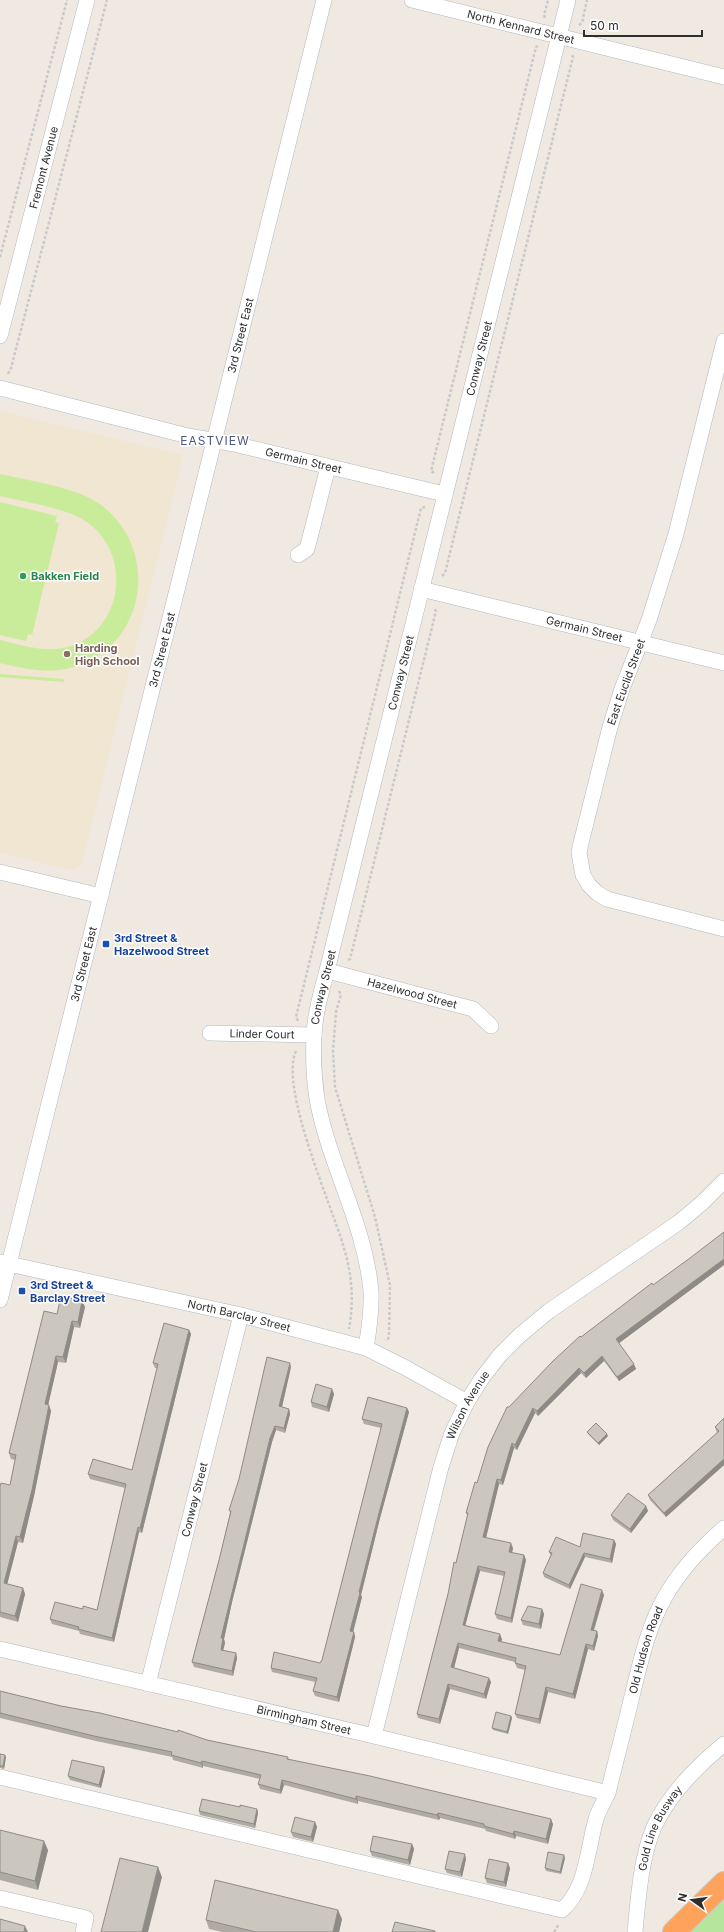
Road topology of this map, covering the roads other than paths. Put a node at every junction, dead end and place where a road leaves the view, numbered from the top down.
1 (87, 0) edge
2 (324, 0) edge
3 (412, 0) edge
4 (568, 0) edge
5 (559, 35) junction
6 (724, 77) edge
7 (0, 336) edge
8 (724, 341) edge
9 (4, 381) edge
10 (215, 440) junction
11 (328, 467) junction
12 (444, 494) junction
13 (298, 555) dead end
14 (421, 589) junction
15 (639, 644) junction
16 (724, 663) edge
17 (0, 872) edge
18 (100, 896) junction
19 (724, 929) edge
20 (328, 971) junction
21 (491, 1026) dead end
22 (210, 1033) dead end
23 (314, 1035) junction
24 (724, 1180) edge
25 (4, 1263) edge
26 (0, 1300) edge
27 (241, 1315) junction
28 (366, 1348) junction
29 (467, 1402) junction
30 (724, 1528) edge
31 (0, 1649) edge
32 (148, 1684) junction
33 (374, 1736) junction
34 (724, 1744) edge
35 (0, 1777) edge
36 (608, 1793) junction
37 (724, 1883) edge
38 (0, 1898) edge
39 (636, 1928) edge
40 (83, 1932) edge
41 (674, 1932) edge

1 - 7 street, Fremont Avenue
2 - 10 street, 3rd Street East
3 - 5 street, North Kennard Street
4 - 5 street, Conway Street
5 - 6 street, North Kennard Street
5 - 12 street, Conway Street
8 - 15 street, East Euclid Street
9 - 10 street, Germain Street
10 - 11 street, Germain Street
10 - 18 street, 3rd Street East
11 - 12 street, Germain Street
11 - 13 street
12 - 14 street, Conway Street
14 - 15 street, Germain Street
14 - 20 street, Conway Street
15 - 16 street, Germain Street
15 - 19 street, East Euclid Street
17 - 18 street
18 - 25 street, 3rd Street East
20 - 21 street, Hazelwood Street
20 - 23 street, Conway Street
22 - 23 street, Linder Court
23 - 28 street, Conway Street
24 - 29 street, Wilson Avenue
25 - 26 street, 3rd Street East
25 - 27 street, North Barclay Street
27 - 28 street, North Barclay Street
27 - 32 street, Conway Street
28 - 29 street, North Barclay Street
29 - 33 street, Wilson Avenue
30 - 36 street, Old Hudson Road
31 - 32 street, Birmingham Street
32 - 33 street, Birmingham Street
33 - 36 street, Birmingham Street
34 - 39 street, Gold Line Busway
35 - 36 street, Old Hudson Road
37 - 41 highway
38 - 40 street

